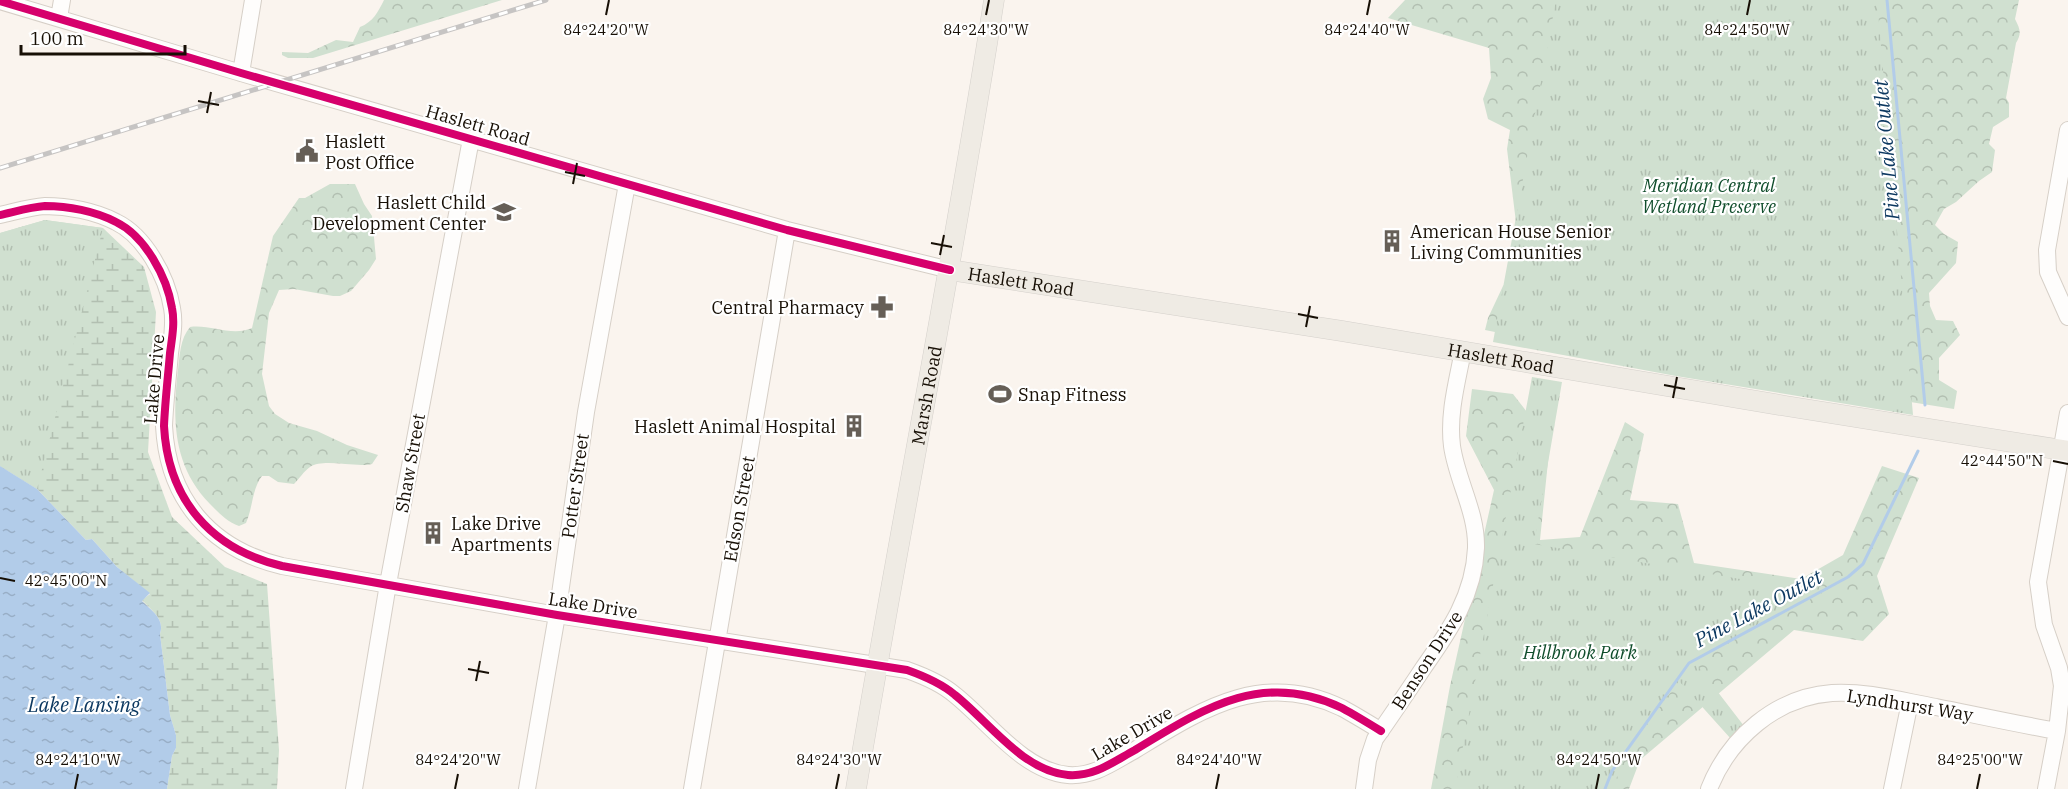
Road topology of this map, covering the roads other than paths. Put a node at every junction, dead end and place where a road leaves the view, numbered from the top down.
1 (62, 0) edge
2 (253, 0) edge
3 (994, 0) edge
4 (0, 1) edge
5 (59, 18) junction
6 (241, 73) junction
7 (2068, 130) edge
8 (471, 139) junction
9 (627, 183) junction
10 (0, 215) edge
11 (788, 230) junction
12 (950, 270) junction
13 (2068, 317) edge
14 (1463, 351) junction
15 (2068, 413) edge
16 (2065, 451) edge
17 (388, 584) junction
18 (557, 615) junction
19 (717, 640) junction
20 (877, 665) junction
21 (1910, 702) junction
22 (1381, 731) junction
23 (2057, 731) junction
24 (354, 789) edge
25 (527, 789) edge
26 (692, 789) edge
27 (856, 789) edge
28 (1364, 789) edge
29 (1709, 789) edge
30 (1892, 789) edge
31 (2046, 789) edge

1 - 5 street
2 - 6 street
3 - 12 main road, Marsh Road
4 - 5 street, Haslett Road
5 - 6 street, Haslett Road
6 - 8 street, Haslett Road
7 - 13 street
8 - 9 street, Haslett Road
8 - 17 street, Shaw Street
9 - 11 street, Haslett Road
9 - 18 street, Potter Street
10 - 17 street, Lake Drive
11 - 12 street, Haslett Road
11 - 19 street, Edson Street
12 - 14 main road, Haslett Road
12 - 20 main road, Marsh Road
14 - 16 main road, Haslett Road
14 - 22 street, Benson Drive
15 - 16 street
16 - 23 street
17 - 18 street, Lake Drive
17 - 24 street, Shaw Street
18 - 19 street, Lake Drive
18 - 25 street, Potter Street
19 - 20 street, Lake Drive
19 - 26 street, Edson Street
20 - 22 street, Lake Drive
20 - 27 main road, Marsh Road
21 - 23 street, Lyndhurst Way
21 - 29 street, Lyndhurst Way
21 - 30 street
22 - 28 street, Benson Drive
23 - 31 street

